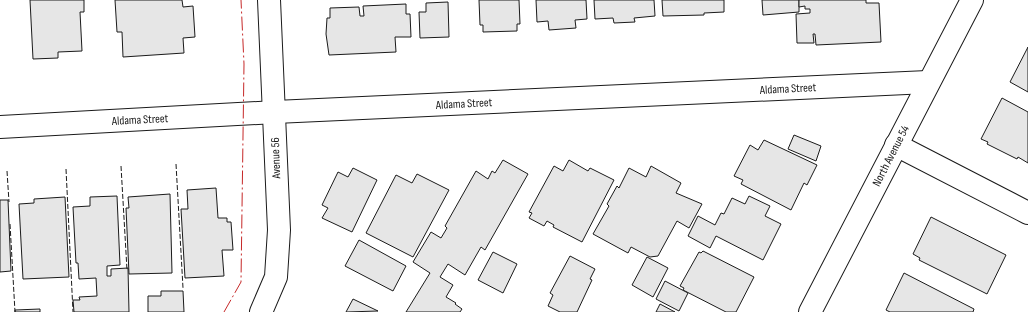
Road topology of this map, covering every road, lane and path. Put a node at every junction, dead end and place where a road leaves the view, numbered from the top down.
1 (269, 0) edge
2 (972, 0) edge
3 (928, 82) junction
4 (275, 112) junction
5 (0, 127) edge
6 (896, 145) junction
7 (1028, 213) edge
8 (261, 312) edge
9 (810, 312) edge

1 - 4 street, Avenue 56
2 - 3 street, North Avenue 54
3 - 4 street, Aldama Street
3 - 6 street, North Avenue 54
4 - 5 street, Aldama Street
4 - 8 street, Avenue 56
6 - 7 street
6 - 9 street, North Avenue 54

